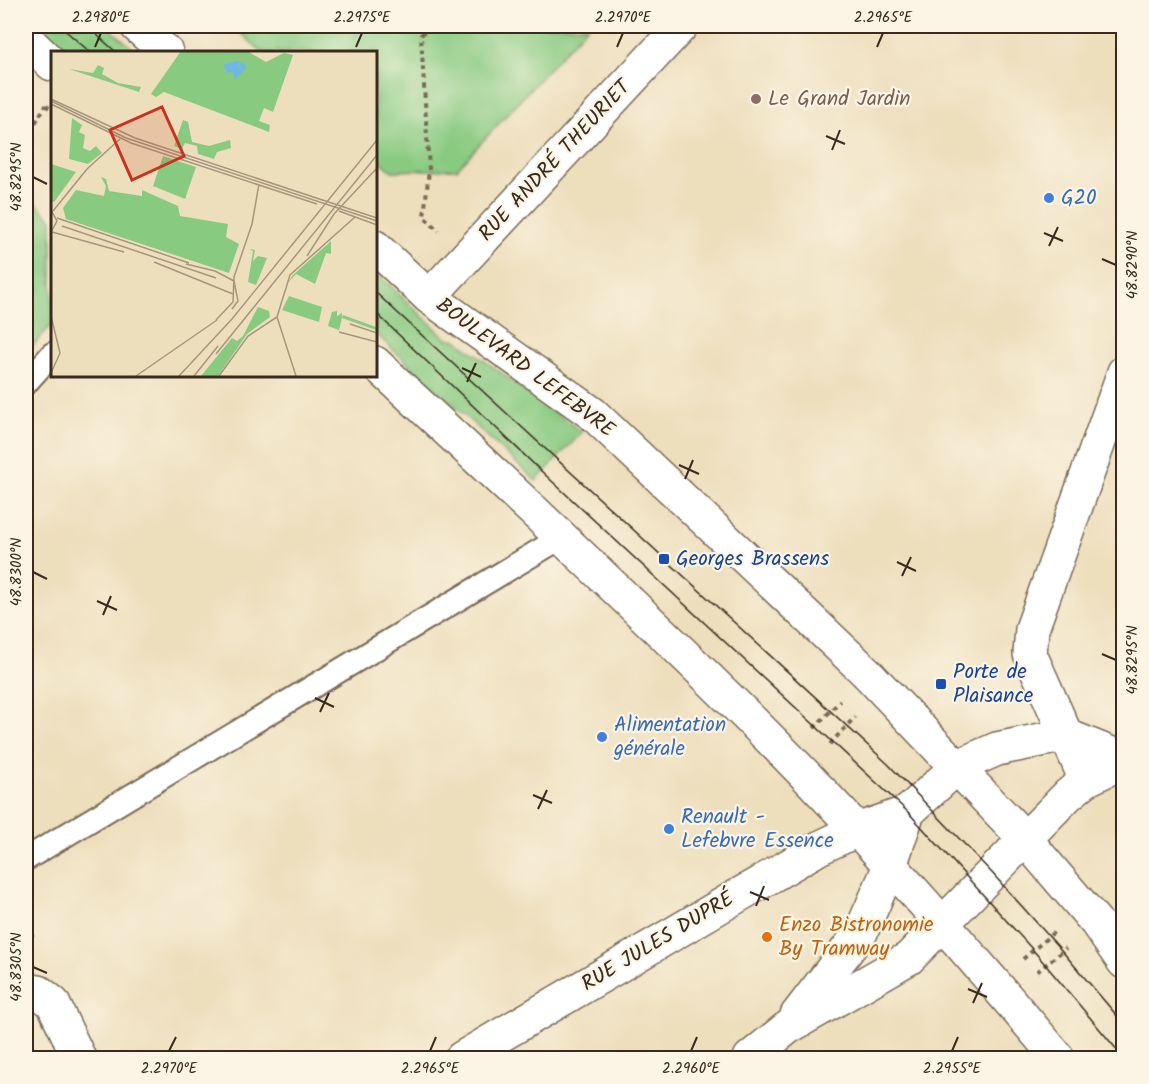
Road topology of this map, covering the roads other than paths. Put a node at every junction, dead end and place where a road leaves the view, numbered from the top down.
1 (137, 26) edge
2 (681, 26) edge
3 (26, 39) edge
4 (165, 51) edge
5 (51, 63) edge
6 (376, 248) edge
7 (429, 297) junction
8 (51, 355) edge
9 (376, 364) edge
10 (1124, 372) edge
11 (26, 383) edge
12 (562, 537) junction
13 (1065, 735) junction
14 (1124, 760) edge
15 (958, 766) junction
16 (1086, 780) junction
17 (908, 812) junction
18 (856, 830) junction
19 (1025, 839) junction
20 (26, 859) edge
21 (890, 866) junction
22 (943, 924) junction
23 (1124, 962) edge
24 (26, 990) edge
25 (787, 1028) junction
26 (79, 1059) edge
27 (462, 1059) edge
28 (750, 1059) edge
29 (1058, 1059) edge

1 - 4 main road
2 - 7 main road, RUE ANDRÉ THEURIET
3 - 5 main road
6 - 7 main road, BOULEVARD LEFEBVRE
7 - 15 main road, BOULEVARD LEFEBVRE
8 - 11 lane
9 - 12 main road
10 - 13 main road
12 - 18 main road
12 - 20 lane
13 - 14 main road
13 - 15 main road
13 - 16 main road
14 - 16 main road
15 - 17 main road
15 - 19 main road, BOULEVARD LEFEBVRE
16 - 19 main road
17 - 18 main road
17 - 21 main road
18 - 21 main road
18 - 27 main road, RUE JULES DUPRÉ
19 - 22 main road
19 - 23 main road, BOULEVARD LEFEBVRE
21 - 22 main road
21 - 25 main road
22 - 25 main road
22 - 29 main road
24 - 26 main road
25 - 28 main road

